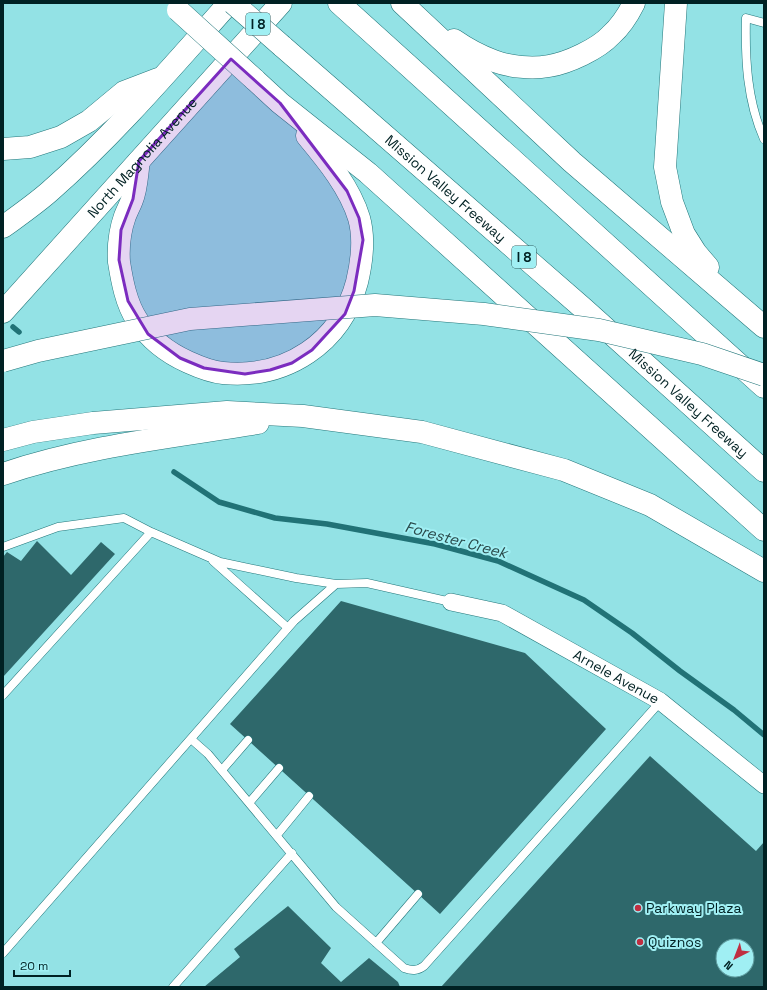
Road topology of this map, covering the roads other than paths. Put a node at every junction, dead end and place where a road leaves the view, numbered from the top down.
1 (229, 3) edge
2 (233, 3) edge
3 (281, 3) edge
4 (339, 3) edge
5 (634, 3) edge
6 (676, 3) edge
7 (404, 5) edge
8 (174, 7) edge
9 (764, 22) edge
10 (163, 77) junction
11 (280, 103) junction
12 (764, 139) edge
13 (3, 149) edge
14 (139, 161) junction
15 (3, 227) edge
16 (3, 312) edge
17 (764, 327) edge
18 (3, 361) edge
19 (764, 375) edge
20 (764, 387) edge
21 (303, 416) junction
22 (3, 440) edge
23 (764, 471) edge
24 (3, 474) edge
25 (764, 530) edge
26 (151, 532) junction
27 (3, 548) edge
28 (208, 557) junction
29 (764, 571) edge
30 (336, 584) junction
31 (451, 602) joint
32 (288, 628) junction
33 (3, 695) edge
34 (661, 701) junction
35 (191, 739) junction
36 (248, 740) dead end
37 (279, 768) dead end
38 (222, 770) junction
39 (764, 784) edge
40 (309, 796) dead end
41 (249, 803) junction
42 (277, 835) junction
43 (292, 853) junction
44 (418, 894) dead end
45 (376, 943) junction
46 (3, 953) edge
47 (174, 987) edge

1 - 10 highway
2 - 23 highway, Mission Valley Freeway / I 8, bridge
3 - 14 highway, North Magnolia Avenue
4 - 20 highway
5 - 7 highway
6 - 17 highway
7 - 17 highway
8 - 11 highway, bridge
9 - 12 lane
10 - 13 highway
10 - 15 highway
11 - 14 highway
11 - 25 highway
14 - 16 highway, North Magnolia Avenue
18 - 19 highway, bridge
21 - 22 highway
21 - 24 highway
21 - 29 highway
26 - 27 lane
26 - 28 lane
26 - 33 lane
28 - 30 lane
28 - 32 lane
30 - 31 lane
30 - 32 lane
31 - 34 street, Arnele Avenue
32 - 35 lane
34 - 39 street, Arnele Avenue
34 - 45 lane
35 - 38 lane
35 - 46 lane
36 - 38 lane
37 - 41 lane
38 - 41 lane
40 - 42 lane
41 - 42 lane
42 - 43 lane
43 - 45 lane
43 - 47 lane
44 - 45 lane

